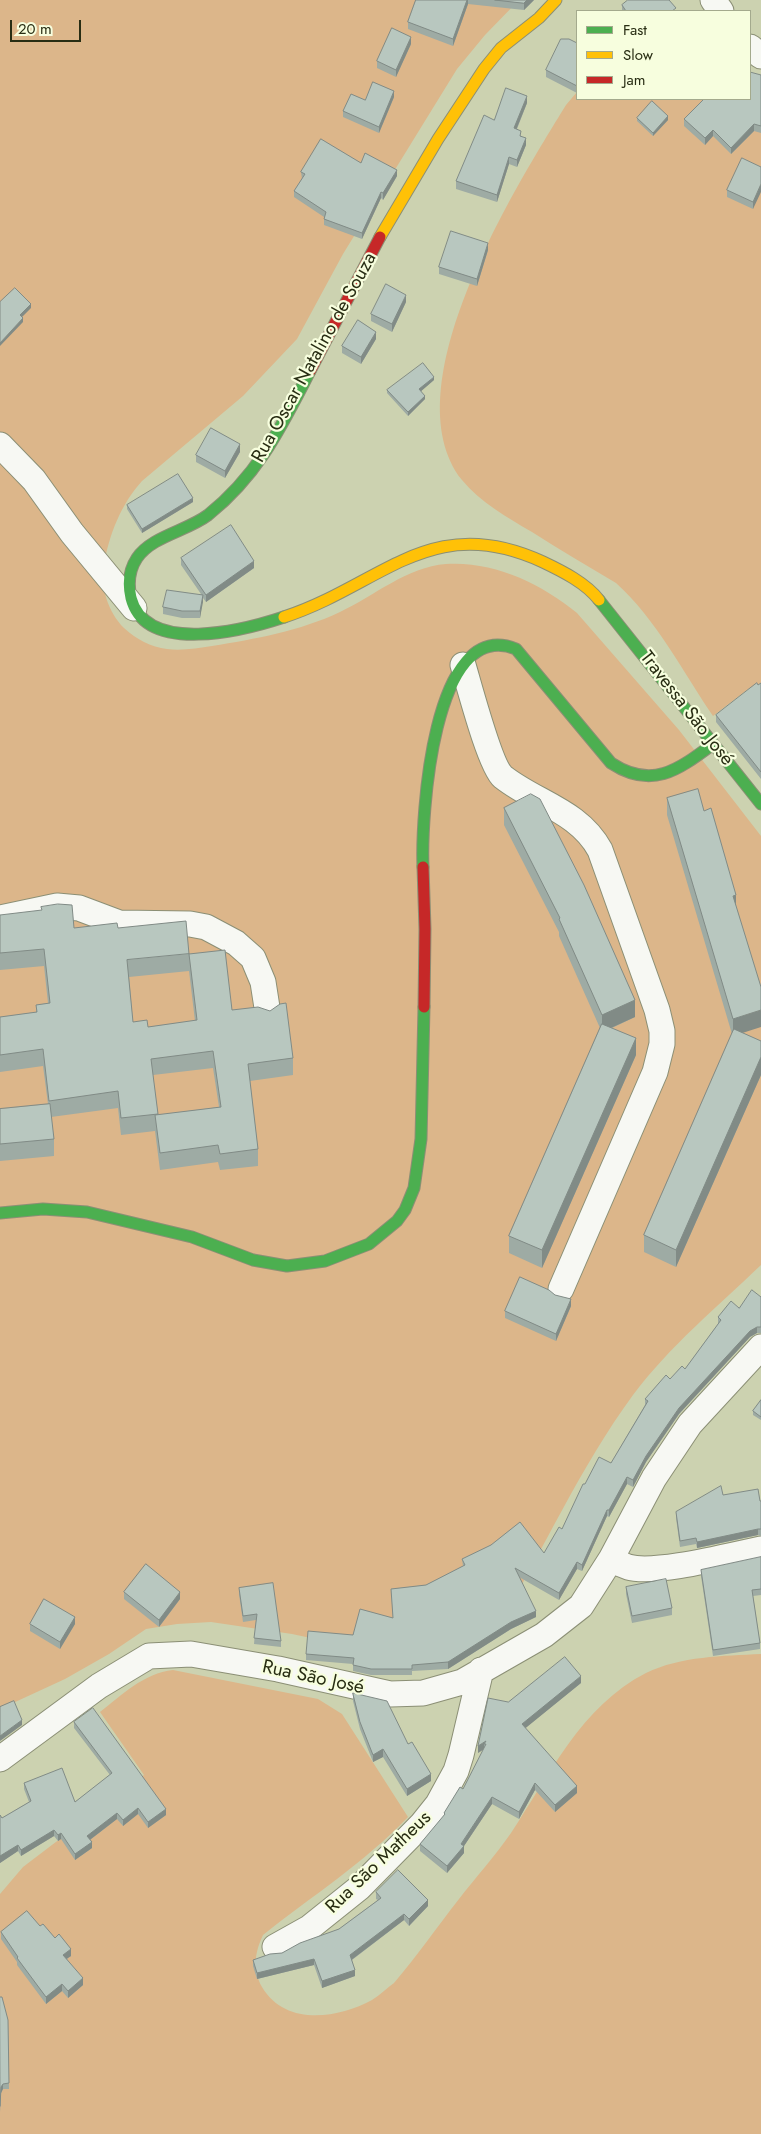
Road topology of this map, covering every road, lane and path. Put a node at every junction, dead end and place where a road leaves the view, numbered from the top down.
1 (556, 0) edge
2 (751, 48) edge
3 (761, 56) edge
4 (0, 445) edge
5 (134, 608) junction
6 (463, 665) junction
7 (713, 744) junction
8 (761, 804) edge
9 (0, 918) edge
10 (268, 1014) edge
11 (0, 1213) edge
12 (561, 1289) dead end
13 (761, 1347) edge
14 (761, 1550) edge
15 (610, 1559) junction
16 (481, 1670) junction
17 (416, 1693) junction
18 (0, 1759) edge
19 (457, 1768) junction
20 (274, 1947) dead end

1 - 5 street, Rua Oscar Natalino de Souza
2 - 3 street
4 - 5 street
5 - 7 street, Travessa São José
6 - 7 street
6 - 11 street
6 - 12 street
7 - 8 street, Travessa São José
9 - 10 street
13 - 15 street
14 - 15 street
15 - 16 street, Rua São José
16 - 17 street, Rua São José
16 - 19 street, Rua São Matheus
17 - 18 street, Rua São José
17 - 19 street
19 - 20 street, Rua São Matheus

